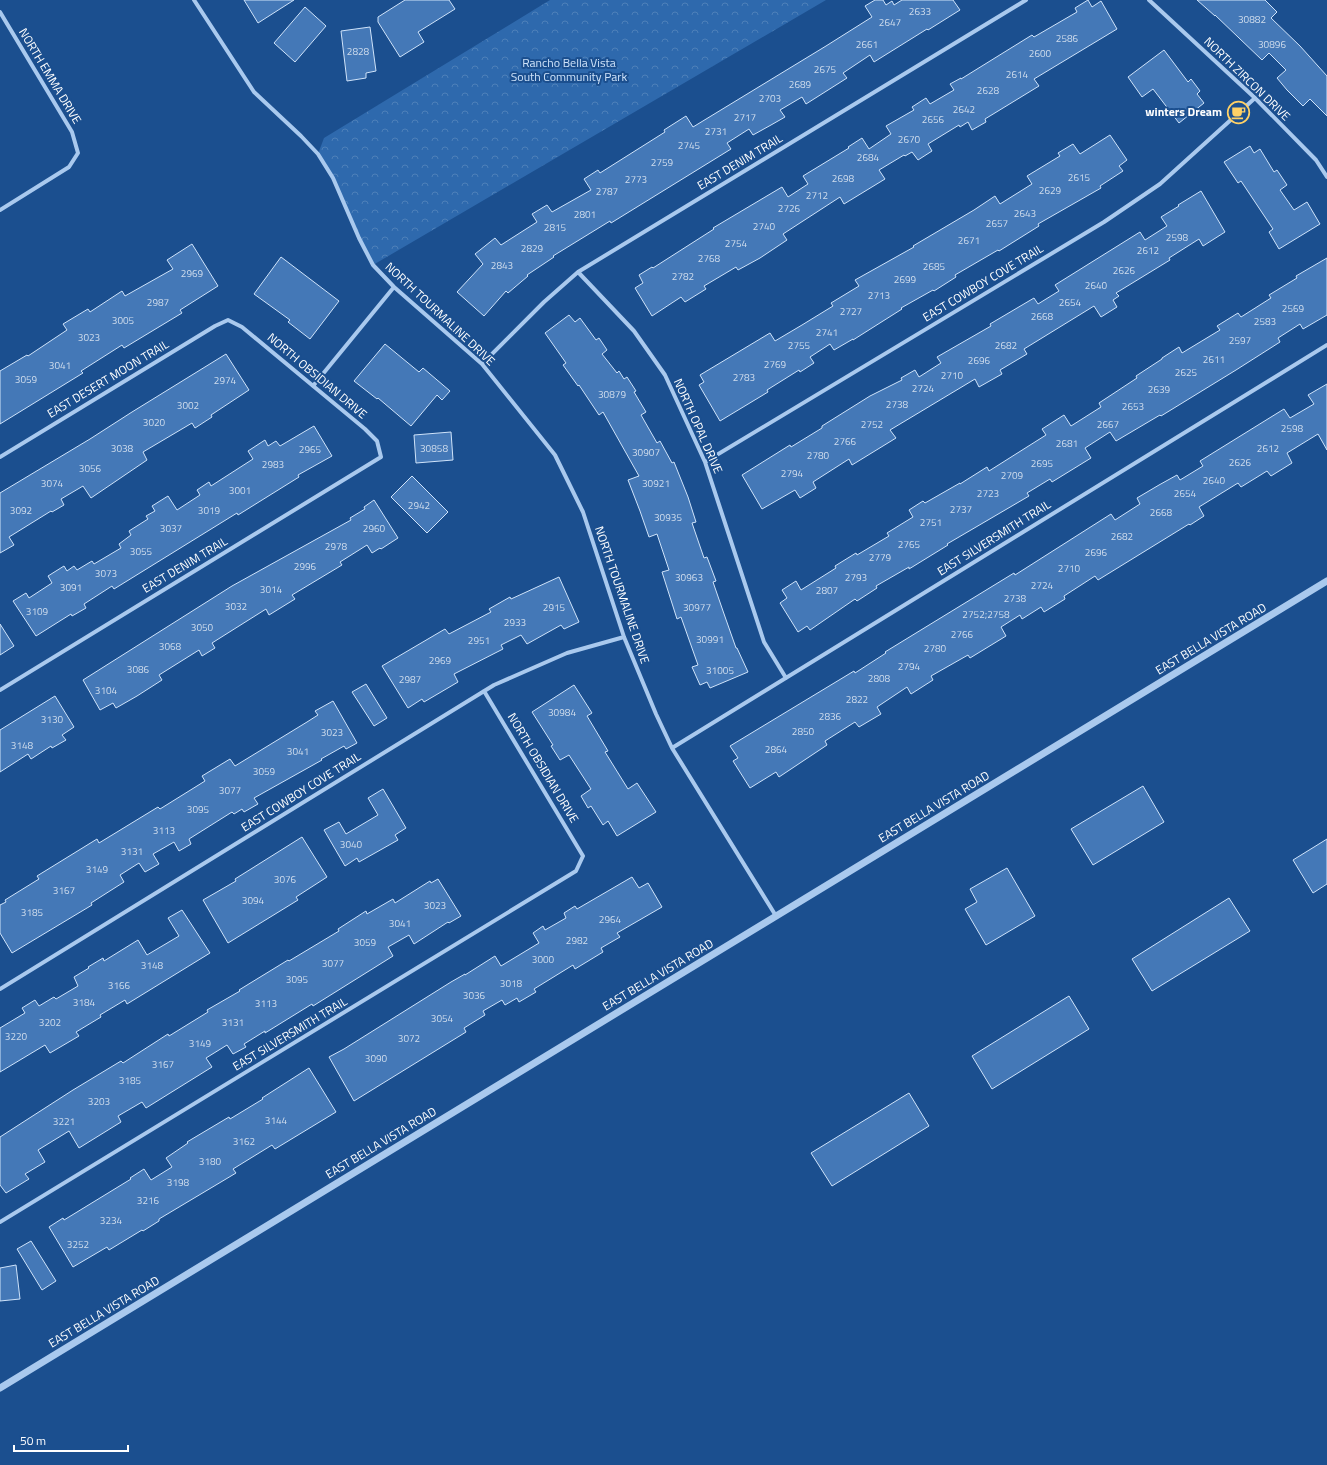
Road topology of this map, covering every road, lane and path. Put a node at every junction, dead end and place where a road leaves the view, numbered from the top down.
1 (194, 0) edge
2 (1026, 0) edge
3 (1149, 0) edge
4 (0, 12) edge
5 (1255, 98) junction
6 (1327, 177) edge
7 (0, 210) edge
8 (578, 272) junction
9 (394, 287) junction
10 (228, 320) joint
11 (1327, 345) edge
12 (482, 364) junction
13 (313, 386) junction
14 (0, 457) edge
15 (381, 457) joint
16 (705, 462) junction
17 (1327, 581) edge
18 (624, 637) junction
19 (786, 678) junction
20 (0, 690) edge
21 (484, 691) junction
22 (672, 748) junction
23 (583, 856) joint
24 (776, 916) junction
25 (0, 989) edge
26 (0, 1222) edge
27 (0, 1388) edge

1 - 9 street, NORTH TOURMALINE DRIVE
2 - 8 street, EAST DENIM TRAIL
3 - 5 street, NORTH ZIRCON DRIVE
4 - 7 street, NORTH EMMA DRIVE
5 - 6 street, NORTH ZIRCON DRIVE
5 - 16 street, EAST COWBOY COVE TRAIL
8 - 12 street, EAST DENIM TRAIL
8 - 16 street, NORTH OPAL DRIVE
9 - 12 street, NORTH TOURMALINE DRIVE
9 - 13 street
10 - 13 street, NORTH OBSIDIAN DRIVE
10 - 14 street, EAST DESERT MOON TRAIL
11 - 19 street, EAST SILVERSMITH TRAIL
12 - 18 street, NORTH TOURMALINE DRIVE
13 - 15 street, NORTH OBSIDIAN DRIVE
15 - 20 street, EAST DENIM TRAIL
16 - 19 street, NORTH OPAL DRIVE
17 - 24 street, EAST BELLA VISTA ROAD
18 - 21 street, EAST COWBOY COVE TRAIL
18 - 22 street, NORTH TOURMALINE DRIVE
19 - 22 street, EAST SILVERSMITH TRAIL
21 - 23 street, NORTH OBSIDIAN DRIVE
21 - 25 street, EAST COWBOY COVE TRAIL
22 - 24 street, NORTH TOURMALINE DRIVE
23 - 26 street, EAST SILVERSMITH TRAIL
24 - 27 street, EAST BELLA VISTA ROAD

